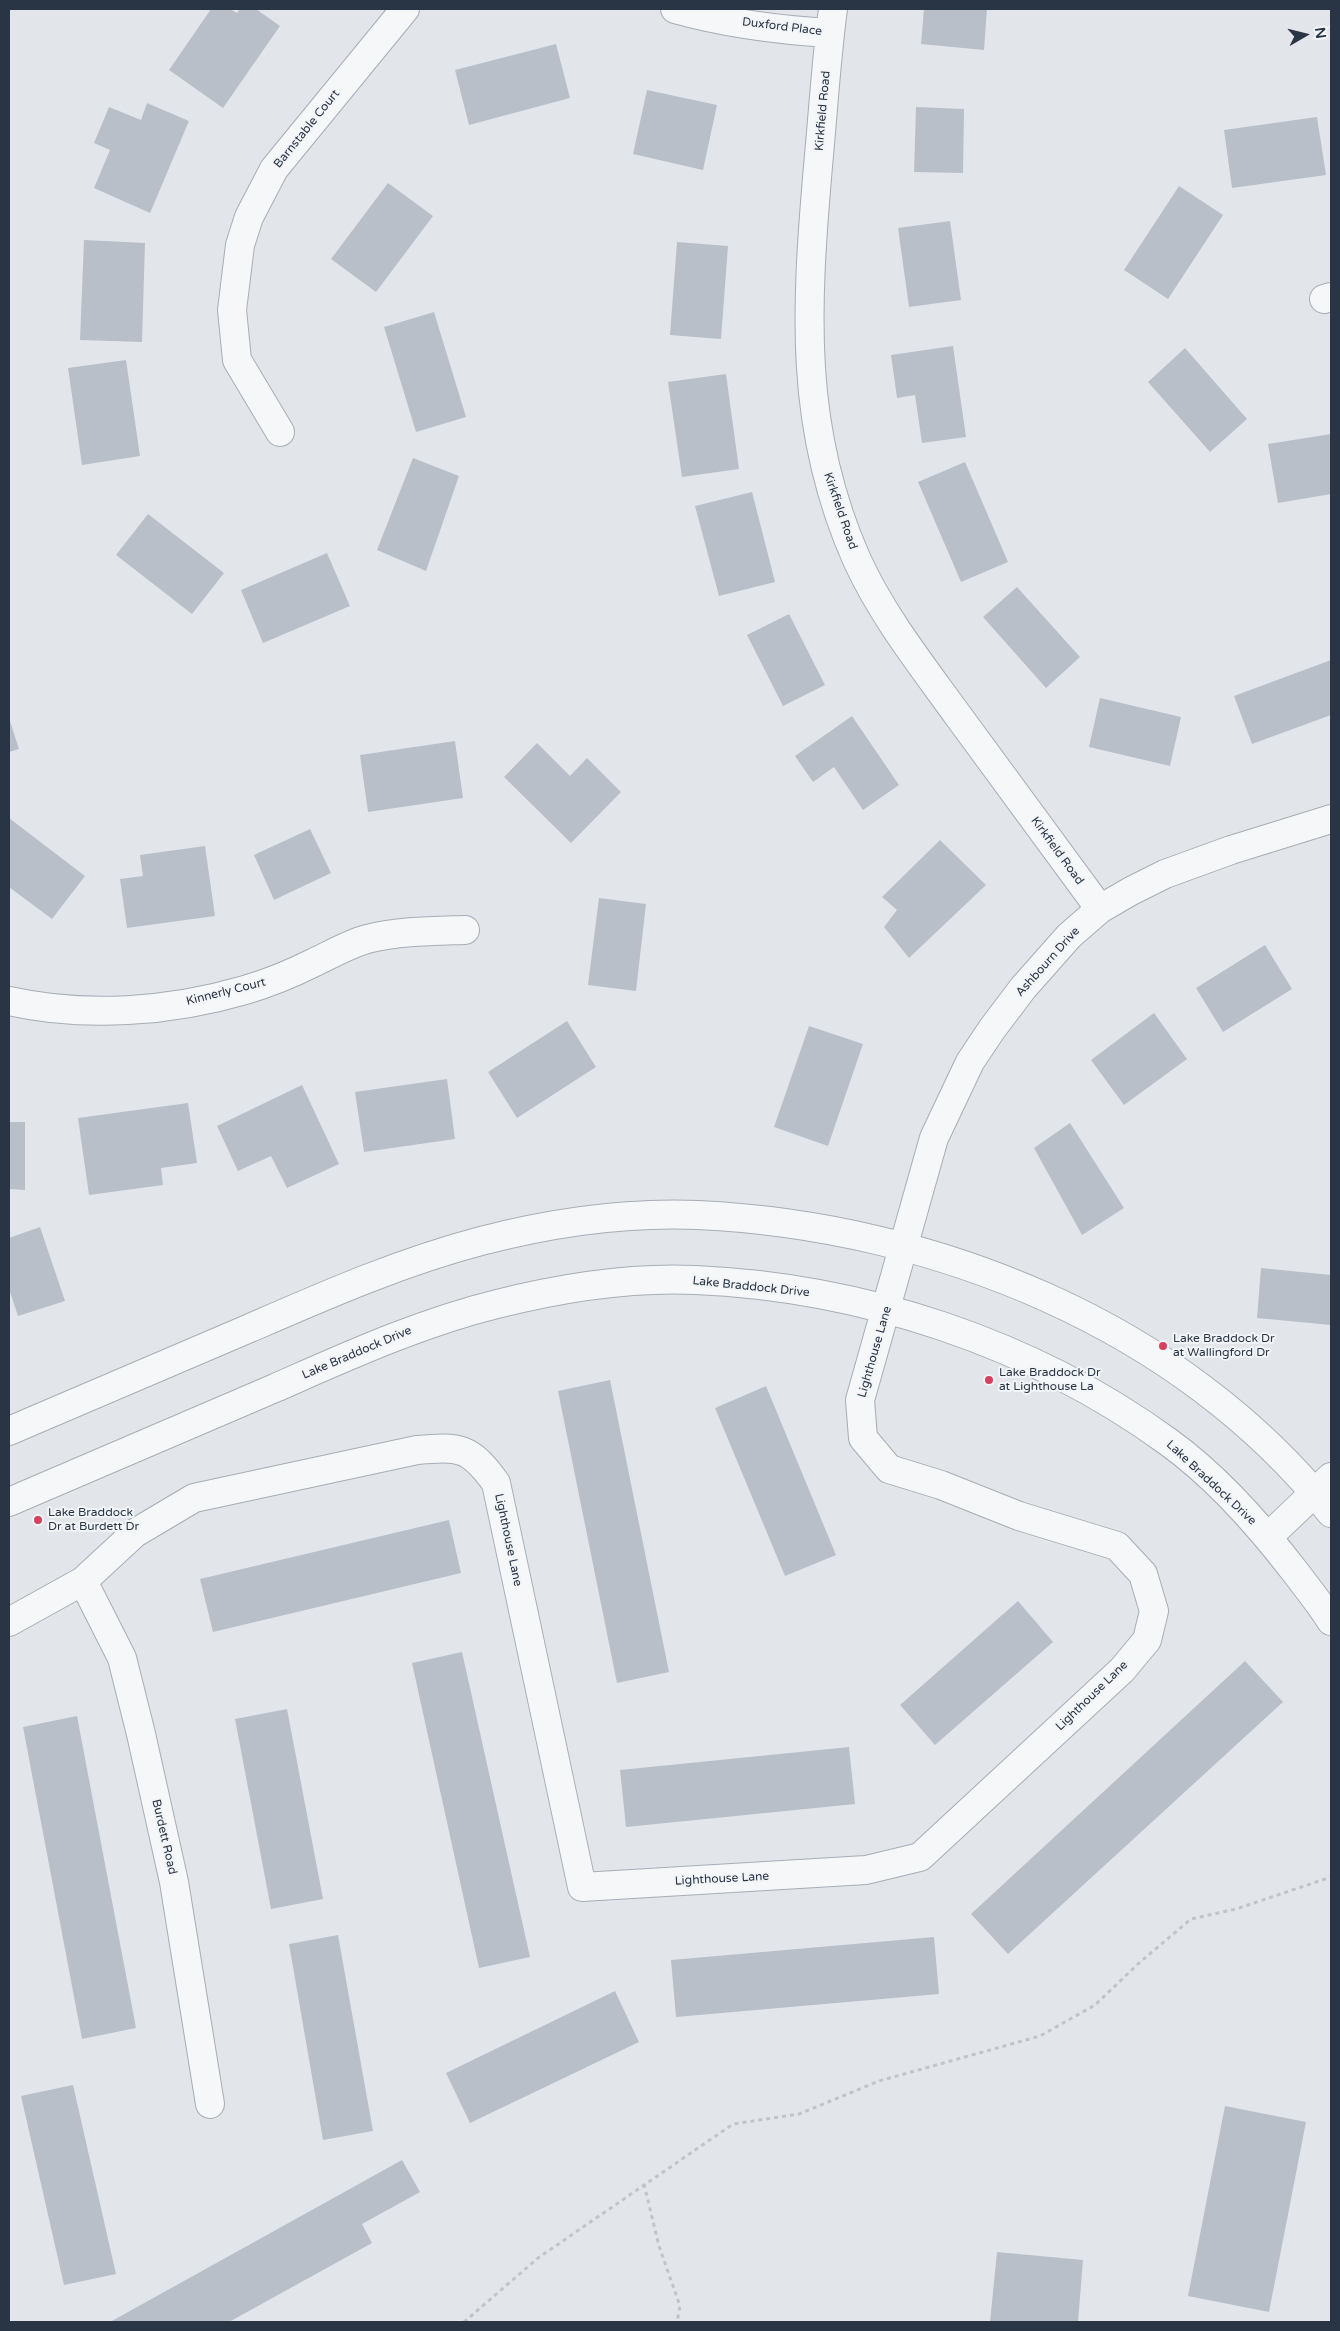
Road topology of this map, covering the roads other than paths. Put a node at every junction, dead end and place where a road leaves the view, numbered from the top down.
1 (405, 9) edge
2 (676, 9) edge
3 (832, 21) edge
4 (280, 432) dead end
5 (1331, 819) edge
6 (1100, 909) junction
7 (465, 930) dead end
8 (9, 1001) edge
9 (905, 1246) junction
10 (886, 1310) junction
11 (9, 1431) edge
12 (1323, 1484) edge
13 (9, 1502) edge
14 (1331, 1513) edge
15 (1268, 1537) junction
16 (82, 1581) junction
17 (1331, 1621) edge
18 (9, 1622) edge
19 (210, 2104) dead end

1 - 4 street, Barnstable Court
2 - 3 street, Duxford Place
3 - 6 street, Kirkfield Road
5 - 6 street, Ashbourn Drive
6 - 9 street, Ashbourn Drive
7 - 8 street, Kinnerly Court
9 - 10 street, Lighthouse Lane
9 - 11 street
9 - 12 street
10 - 13 street, Lake Braddock Drive
10 - 15 street, Lake Braddock Drive
10 - 16 street, Lighthouse Lane
12 - 14 street
12 - 15 street
15 - 17 street, Lake Braddock Drive
16 - 18 street, Lighthouse Lane
16 - 19 street, Burdett Road

